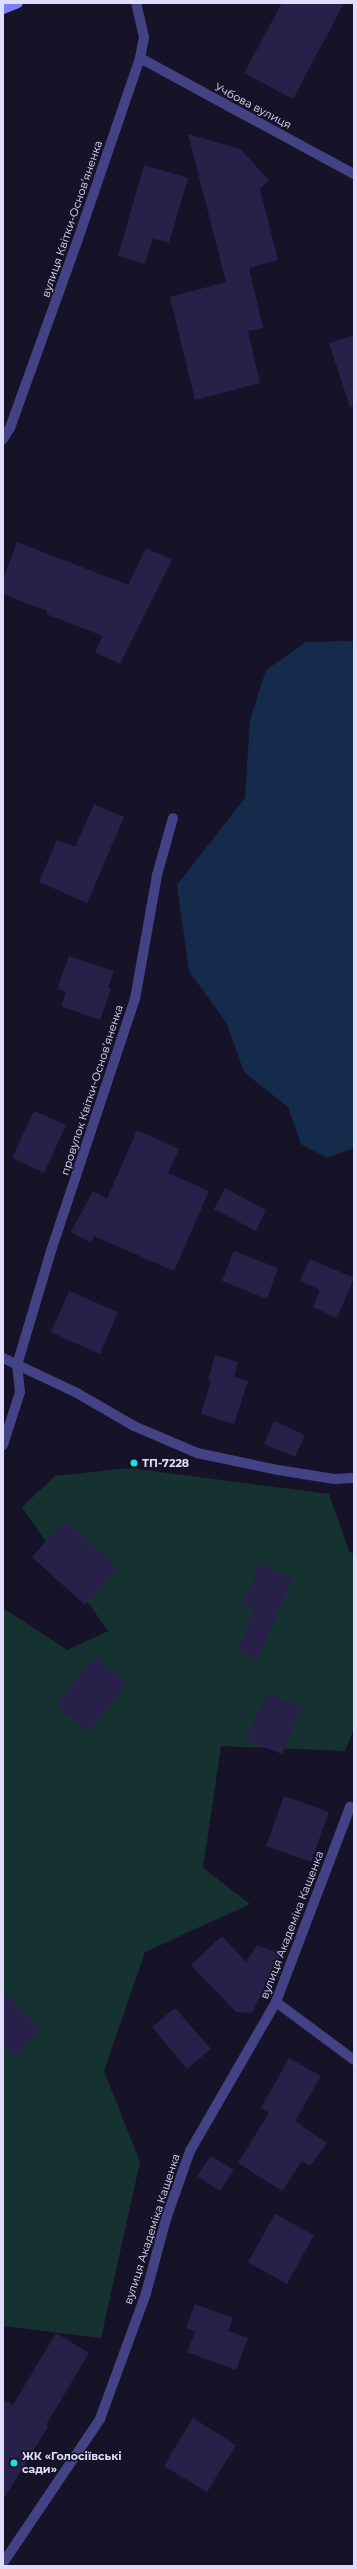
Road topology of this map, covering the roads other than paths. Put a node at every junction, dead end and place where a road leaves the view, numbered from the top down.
1 (18, 3) edge
2 (136, 3) edge
3 (3, 9) edge
4 (140, 58) junction
5 (354, 174) edge
6 (3, 439) edge
7 (173, 818) dead end
8 (3, 1358) edge
9 (17, 1365) junction
10 (3, 1445) edge
11 (354, 1478) edge
12 (350, 1807) dead end
13 (276, 2002) junction
14 (354, 2060) edge
15 (3, 2563) edge

1 - 3 main road
2 - 4 street, вулиця Квітки-Основ’яненка
4 - 5 street, Учбова вулиця
4 - 6 street, вулиця Квітки-Основ’яненка
7 - 9 street, провулок Квітки-Основʼяненка
8 - 9 street
9 - 10 street, провулок Квітки-Основʼяненка
9 - 11 street
12 - 13 street, вулиця Академіка Кащенка
13 - 14 street
13 - 15 street, вулиця Академіка Кащенка

